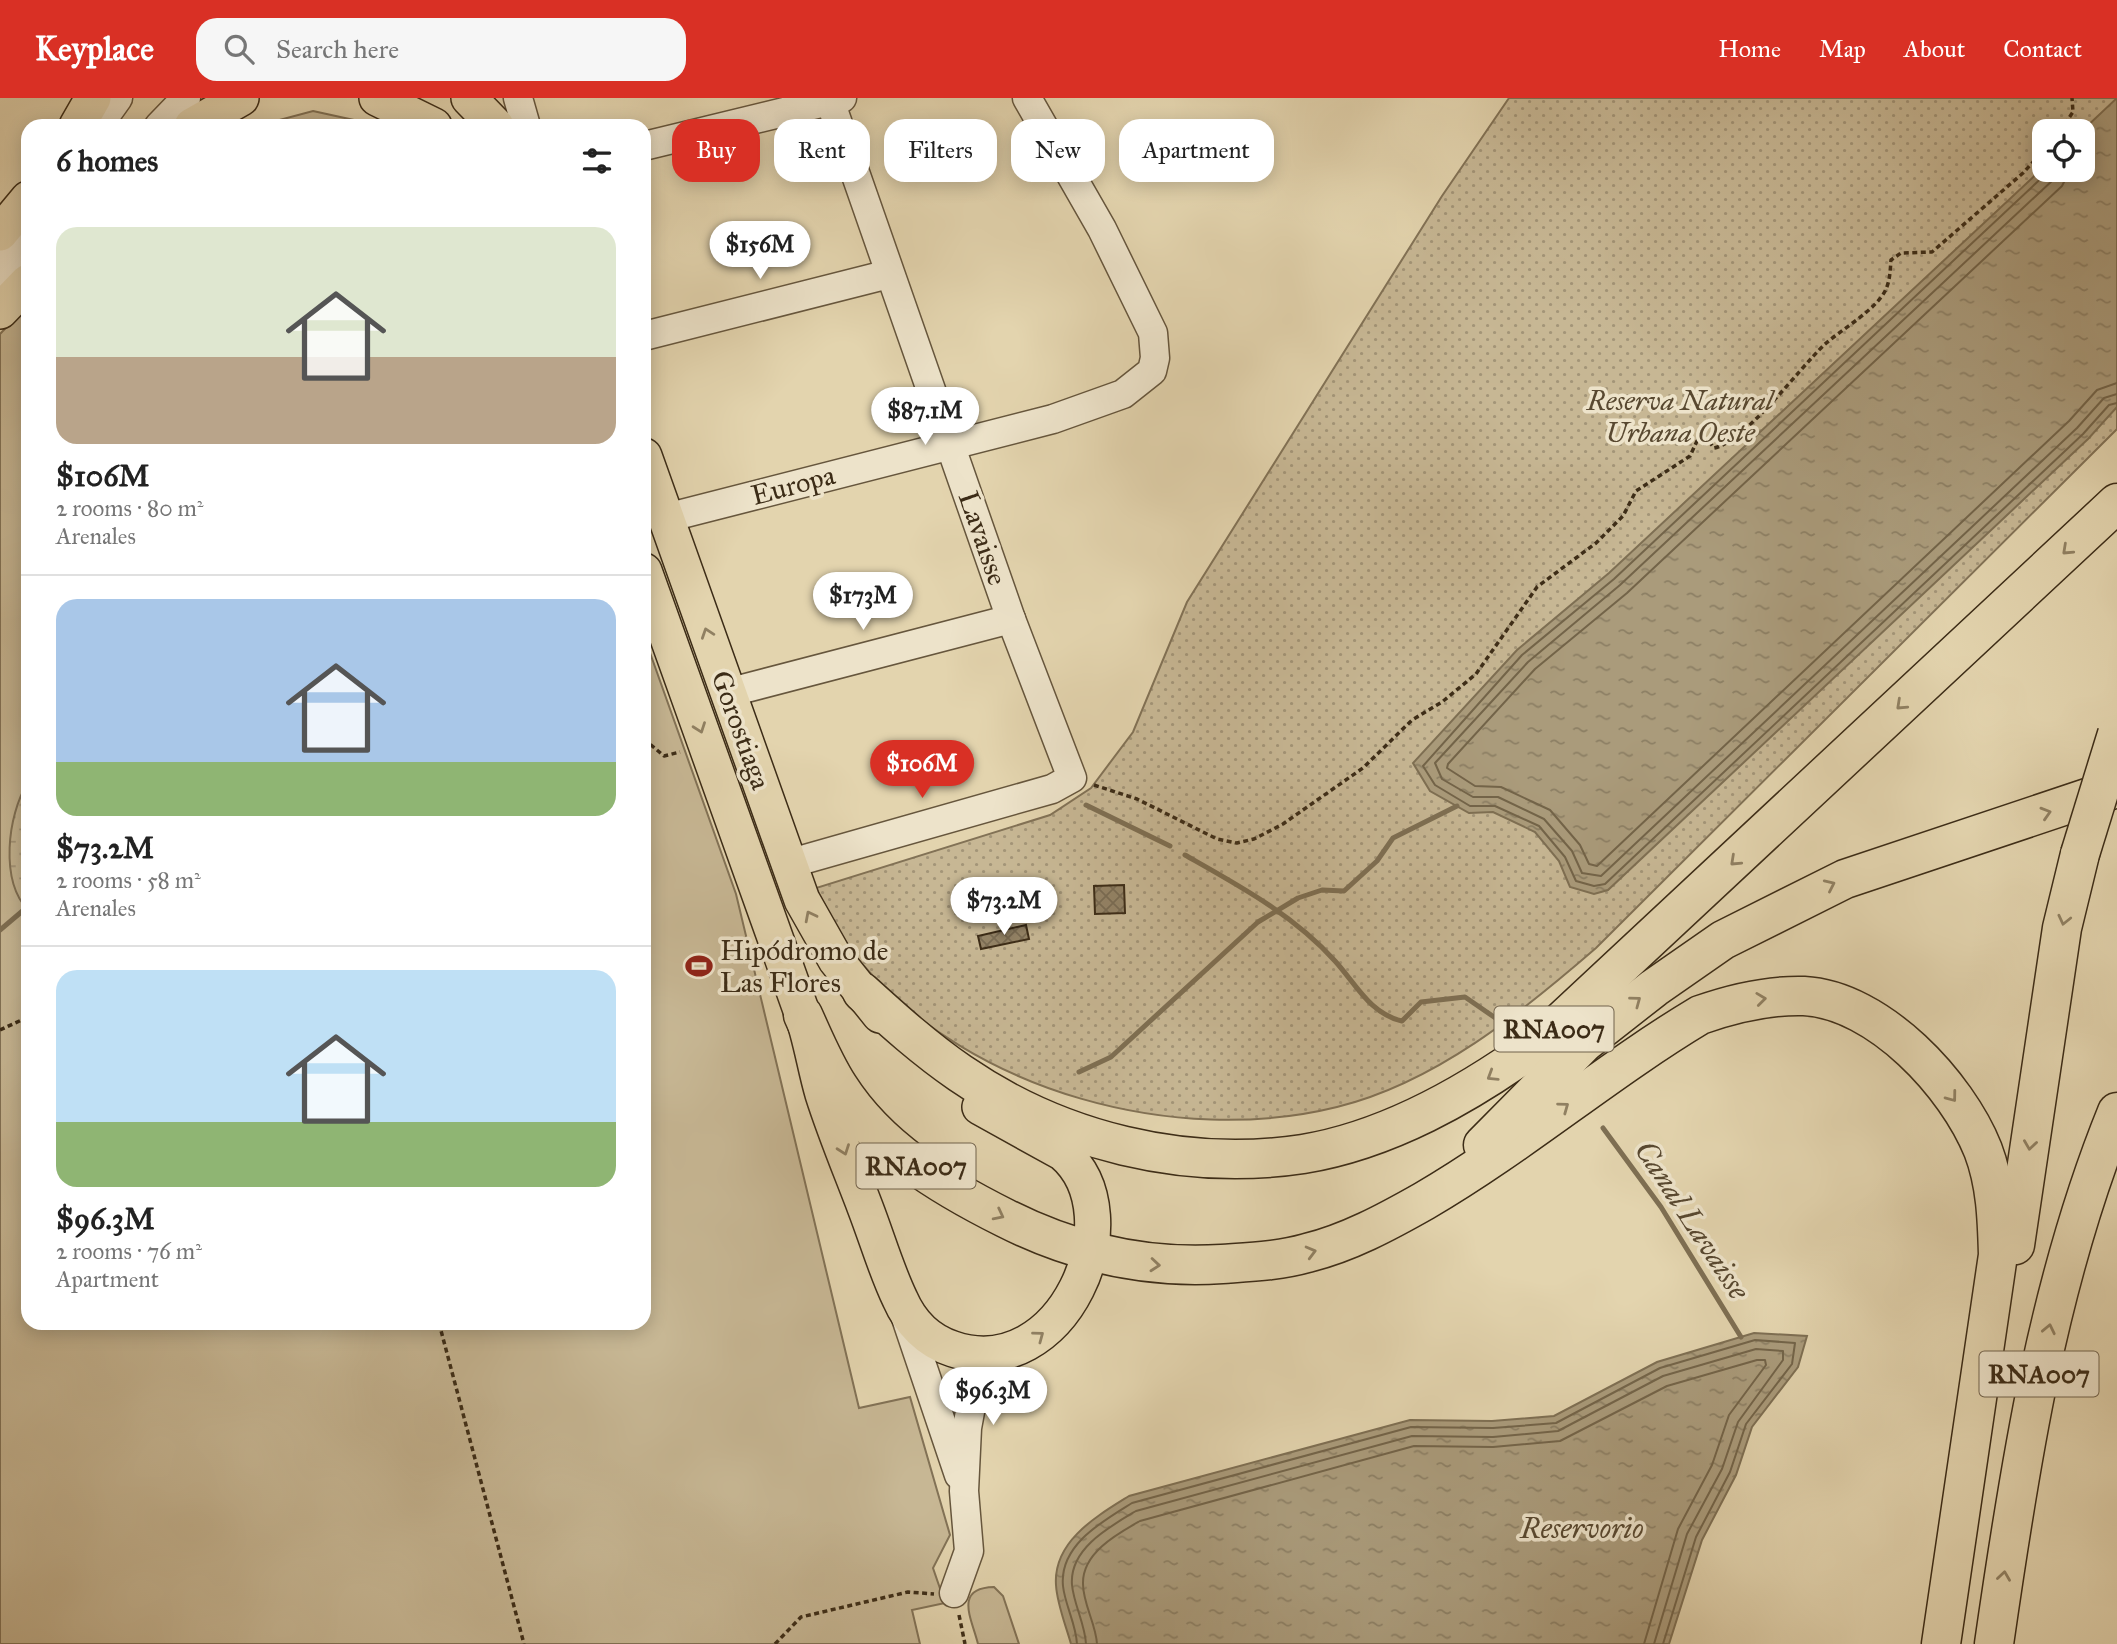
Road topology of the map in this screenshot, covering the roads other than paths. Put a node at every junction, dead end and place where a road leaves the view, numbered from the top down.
1 (93, 98) edge
2 (118, 98) edge
3 (186, 98) edge
4 (242, 98) edge
5 (377, 98) edge
6 (469, 98) edge
7 (518, 98) edge
8 (1027, 98) edge
9 (834, 99) edge
10 (81, 119) edge
11 (103, 119) edge
12 (166, 119) edge
13 (204, 119) edge
14 (420, 119) edge
15 (489, 119) edge
16 (524, 119) edge
17 (651, 144) edge
18 (21, 208) edge
19 (21, 230) edge
20 (0, 233) edge
21 (0, 254) edge
22 (21, 261) edge
23 (889, 274) junction
24 (0, 282) edge
25 (21, 289) edge
26 (0, 311) edge
27 (651, 334) edge
28 (950, 444) junction
29 (651, 480) edge
30 (2117, 503) edge
31 (666, 518) junction
32 (651, 591) edge
33 (1011, 619) junction
34 (727, 692) junction
35 (2117, 734) edge
36 (2117, 788) edge
37 (789, 864) junction
38 (862, 992) junction
39 (803, 1014) junction
40 (2117, 1112) edge
41 (1426, 1200) junction
42 (1088, 1252) junction
43 (900, 1300) junction
44 (998, 1353) junction
45 (964, 1491) junction
46 (954, 1593) road end
47 (1941, 1644) edge
48 (1956, 1644) edge
49 (1994, 1644) edge

1 - 10 main road
2 - 11 street
3 - 12 street
4 - 13 main road
5 - 14 main road
6 - 15 main road
7 - 16 street
8 - 28 street, Europa
9 - 17 street
9 - 23 street, Lavaisse
18 - 20 main road
19 - 21 street
22 - 24 street
23 - 27 street
23 - 28 street, Lavaisse
25 - 26 main road
28 - 31 street, Europa
28 - 33 street, Lavaisse
29 - 31 main road, Gorostiaga
30 -> 38 highway, RNA007
34 -> 31 main road, Gorostiaga
32 -> 39 main road, Gorostiaga
33 - 34 street
33 - 37 street, Lavaisse
34 - 37 main road, Gorostiaga
35 -> 48 highway, RNA007, bridge
41 -> 36 highway, RNA007
38 -> 37 main road, Gorostiaga
38 - 42 main road, Gorostiaga
39 -> 42 highway, RNA007
39 -> 43 main road, Gorostiaga
49 -> 40 highway, RNA007
42 -> 41 highway, RNA007
41 -> 47 highway
44 -> 42 main road, Gorostiaga
43 - 44 main road, Gorostiaga
43 - 45 street
44 - 45 street
45 - 46 street

